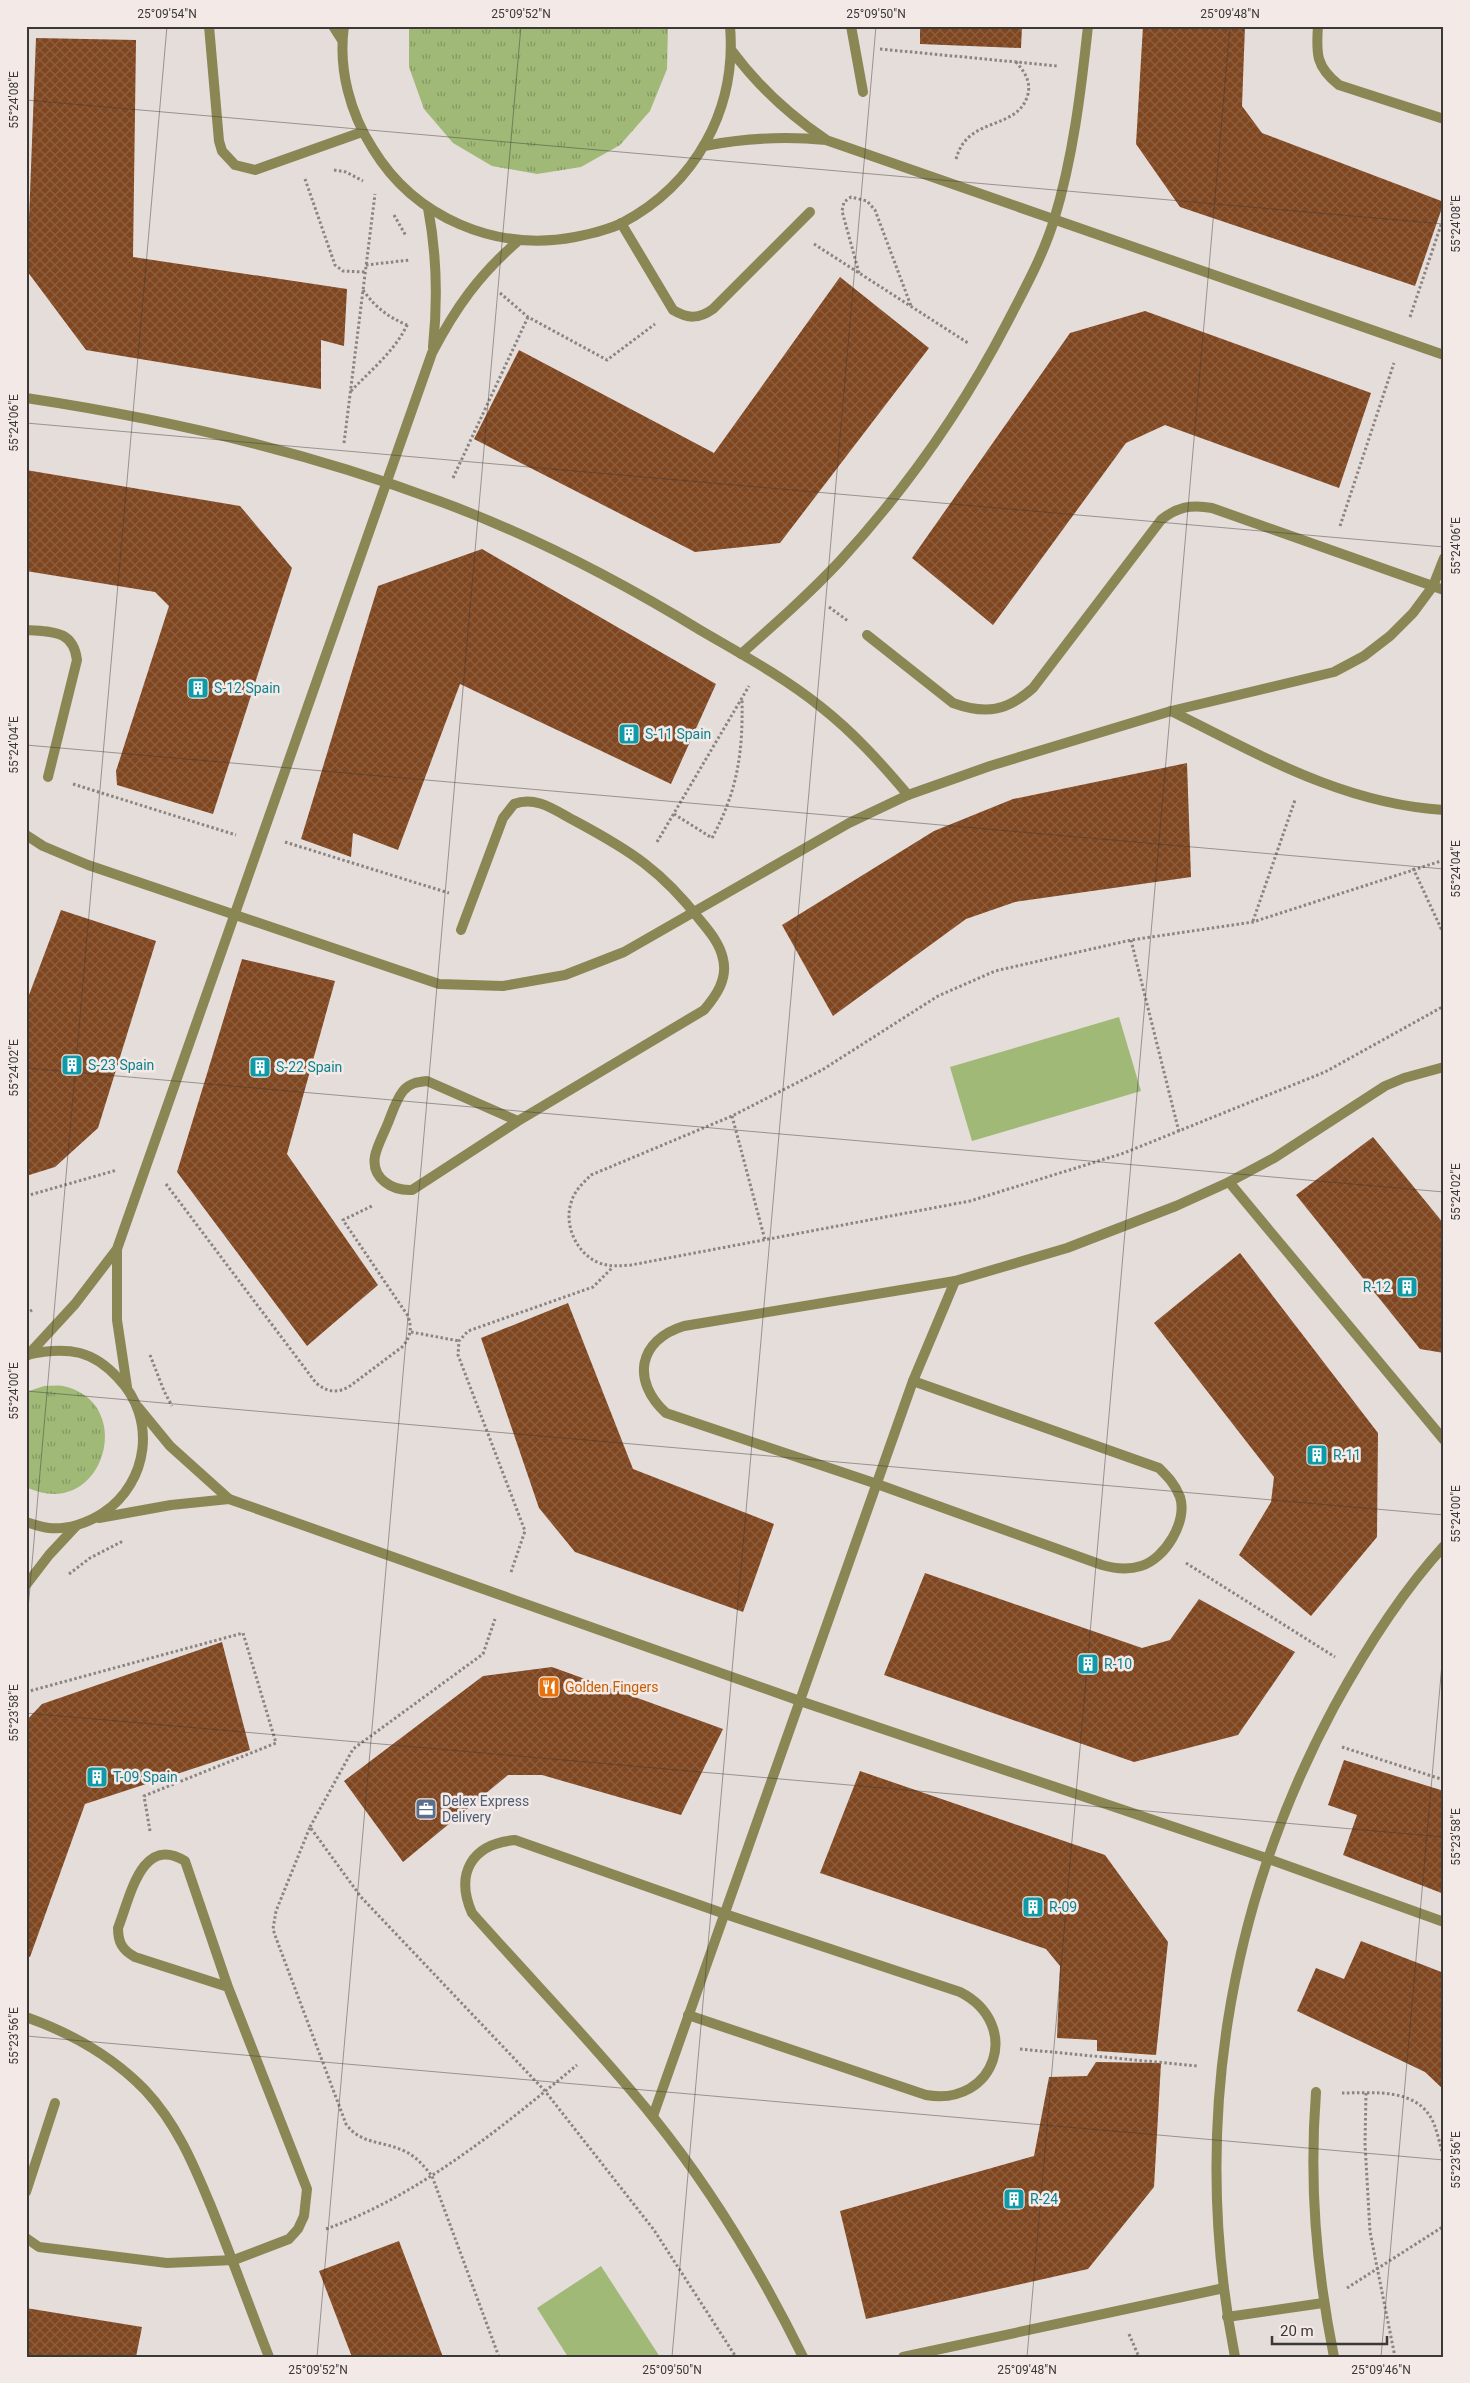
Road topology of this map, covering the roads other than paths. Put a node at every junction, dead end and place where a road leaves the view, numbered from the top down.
1 (209, 26) edge
2 (333, 26) edge
3 (344, 26) edge
4 (730, 26) edge
5 (851, 26) edge
6 (1088, 26) edge
7 (1318, 26) edge
8 (342, 40) junction
9 (732, 51) junction
10 (863, 92) dead end
11 (1444, 120) edge
12 (362, 132) junction
13 (826, 140) junction
14 (704, 146) junction
15 (428, 208) junction
16 (810, 212) dead end
17 (1054, 221) junction
18 (621, 223) junction
19 (518, 241) junction
20 (432, 353) junction
21 (1444, 355) edge
22 (26, 398) edge
23 (386, 482) junction
24 (1444, 558) edge
25 (1432, 586) junction
26 (1444, 590) edge
27 (26, 630) edge
28 (867, 635) road end
29 (740, 654) junction
30 (1171, 711) junction
31 (48, 777) road end
32 (908, 794) junction
33 (1444, 810) edge
34 (26, 835) edge
35 (693, 911) junction
36 (235, 916) junction
37 (461, 930) dead end
38 (1444, 1068) edge
39 (518, 1120) junction
40 (1229, 1182) junction
41 (117, 1249) junction
42 (955, 1281) junction
43 (27, 1355) edge
44 (913, 1381) junction
45 (128, 1387) junction
46 (138, 1407) junction
47 (1444, 1440) edge
48 (877, 1484) junction
49 (229, 1499) junction
50 (92, 1520) junction
51 (26, 1522) edge
52 (76, 1526) junction
53 (1444, 1546) edge
54 (26, 1585) edge
55 (800, 1700) junction
56 (1266, 1858) junction
57 (725, 1914) junction
58 (1444, 1922) edge
59 (228, 1987) junction
60 (688, 2015) junction
61 (26, 2017) edge
62 (1316, 2092) road end
63 (55, 2103) dead end
64 (653, 2116) junction
65 (26, 2192) edge
66 (26, 2238) edge
67 (234, 2260) junction
68 (1224, 2288) junction
69 (1323, 2303) junction
70 (1227, 2317) junction
71 (269, 2357) edge
72 (804, 2357) edge
73 (903, 2357) edge
74 (1235, 2357) edge
75 (1334, 2357) edge

1 - 12 street
2 - 8 street
3 - 8 street
4 - 9 street
5 - 10 street
6 - 17 street
7 - 11 street
8 - 12 street
9 - 13 street
9 - 14 street
12 - 15 street
13 - 14 street
13 - 17 street
14 - 18 street
15 - 19 street
15 - 20 street
16 - 18 street
17 - 21 street
17 - 29 street
18 - 19 street
19 - 20 street
20 - 23 street
22 - 23 street
23 - 29 street
23 - 36 street
24 - 25 street
25 - 26 street
25 - 28 street
25 - 30 street
27 - 31 street
29 - 32 street
30 - 32 street
30 - 33 street
32 - 35 street
34 - 36 street
35 - 36 street
35 - 37 street
35 - 39 street
36 - 41 street
38 - 40 street
39 - 39 street
40 - 42 street
40 - 47 street
41 - 43 street
41 - 45 street
42 - 44 street
42 - 48 street
43 - 45 street
44 - 48 street
44 - 48 street
45 - 46 street
46 - 49 street
46 - 50 street
48 - 55 street
49 - 50 street
49 - 55 street
50 - 52 street
51 - 52 street
52 - 54 street
53 - 56 street
55 - 56 street
55 - 57 street
56 - 58 street
56 - 68 street
57 - 60 street
57 - 60 street
57 - 64 street
59 - 59 street
59 - 67 street
60 - 64 street
61 - 67 street
62 - 69 street
63 - 65 street
64 - 72 street
66 - 67 street
67 - 71 street
68 - 70 street
68 - 73 street
69 - 70 street
69 - 75 street
70 - 74 street

